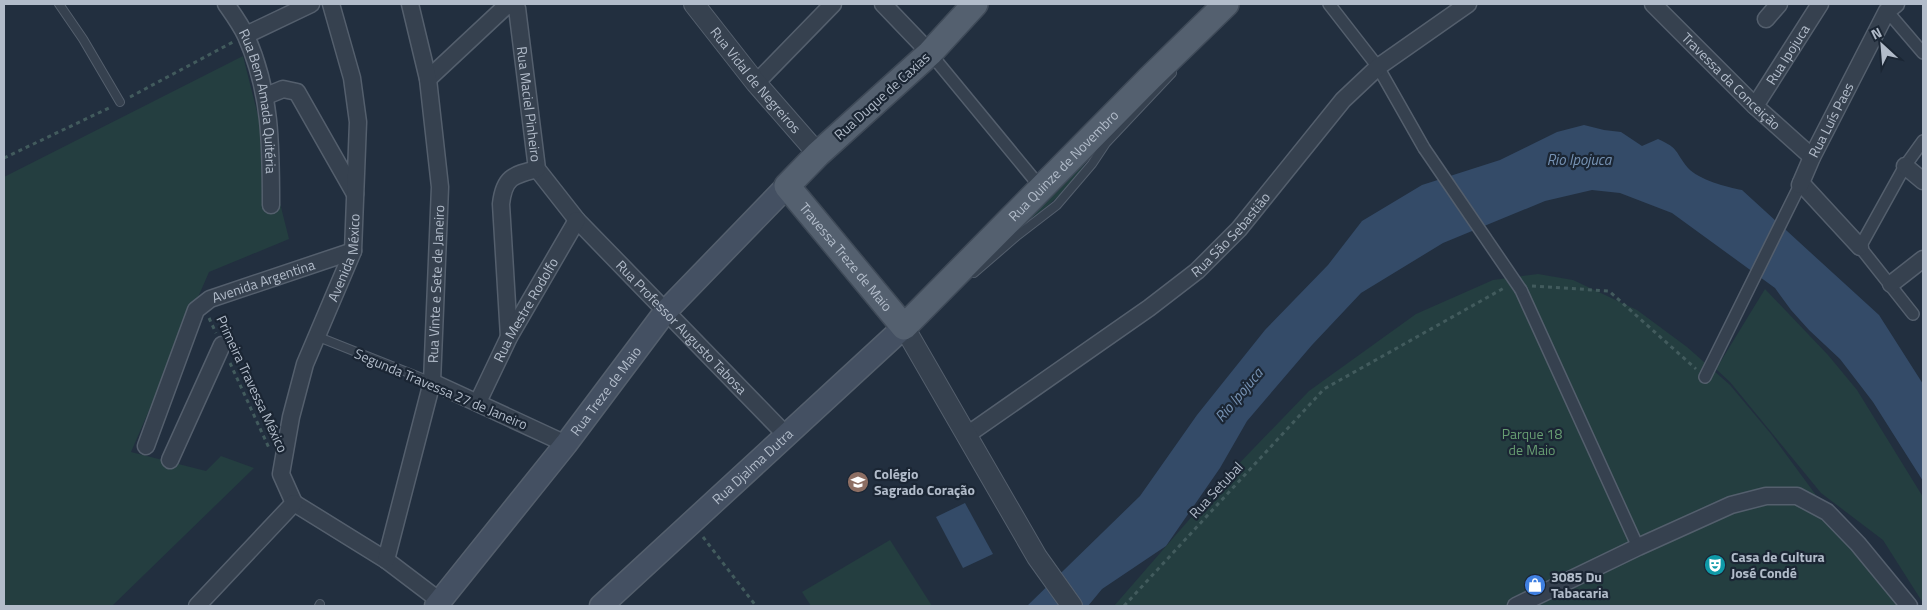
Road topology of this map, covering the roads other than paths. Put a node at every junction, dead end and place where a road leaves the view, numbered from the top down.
1 (59, 4) edge
2 (226, 4) edge
3 (311, 4) edge
4 (331, 4) edge
5 (410, 4) edge
6 (515, 4) edge
7 (694, 4) edge
8 (834, 4) edge
9 (883, 4) edge
10 (975, 4) edge
11 (1226, 4) edge
12 (1237, 4) edge
13 (1329, 4) edge
14 (1468, 4) edge
15 (1652, 4) edge
16 (1779, 4) edge
17 (1820, 4) edge
18 (1887, 6) edge
19 (1766, 19) dead end
20 (246, 36) junction
21 (1206, 36) dead end
22 (1923, 53) edge
23 (930, 54) junction
24 (1378, 67) junction
25 (1176, 69) dead end
26 (428, 79) junction
27 (756, 83) junction
28 (266, 96) junction
29 (120, 102) dead end
30 (1754, 106) junction
31 (1923, 141) edge
32 (818, 154) junction
33 (1812, 156) junction
34 (1905, 166) junction
35 (537, 168) junction
36 (1923, 181) edge
37 (1800, 184) junction
38 (787, 186) junction
39 (1042, 189) junction
40 (355, 194) junction
41 (271, 205) dead end
42 (577, 220) junction
43 (1860, 247) junction
44 (353, 251) junction
45 (1923, 259) edge
46 (966, 281) dead end
47 (1891, 284) junction
48 (665, 312) junction
49 (1914, 314) dead end
50 (910, 330) junction
51 (316, 336) junction
52 (509, 337) junction
53 (222, 345) road end
54 (1705, 377) road end
55 (432, 382) junction
56 (478, 402) junction
57 (786, 435) junction
58 (967, 435) junction
59 (566, 444) junction
60 (146, 446) dead end
61 (170, 460) dead end
62 (294, 503) junction
63 (1638, 547) junction
64 (386, 560) junction
65 (438, 603) edge
66 (197, 606) edge
67 (601, 606) edge
68 (1072, 606) edge
69 (1516, 606) edge
70 (1909, 606) edge

1 - 29 lane
2 - 20 street, Rua Bem Amada Quitéria
3 - 20 street
4 - 40 street, Avenida México
5 - 26 street, Rua Vinte e Sete de Janeiro
6 - 26 street
6 - 35 street, Rua Maciel Pinheiro
7 - 27 street, Rua Vidal de Negreiros
8 - 27 street
9 - 23 street
10 - 23 main road, Rua Duque de Caxias
11 - 39 main road, Rua Quinze de Novembro
12 - 21 lane
13 - 24 street
14 - 24 street, Rua São Sebastião
15 - 30 street, Travessa da Conceição
16 - 19 street
17 - 30 street, Rua Ipojuca
18 - 22 street
18 - 33 street, Rua Luís Paes
20 - 28 street, Rua Bem Amada Quitéria
23 - 32 main road, Rua Duque de Caxias
23 - 39 street
24 - 58 street, Rua São Sebastião
24 - 63 street, bridge
25 - 46 lane
26 - 55 street, Rua Vinte e Sete de Janeiro
27 - 32 street, Rua Vidal de Negreiros
28 - 40 street
28 - 41 street, Rua Bem Amada Quitéria
30 - 33 street, Travessa da Conceição
31 - 34 street
32 - 38 main road, Rua Duque de Caxias
33 - 37 street, Rua Luís Paes
34 - 36 street
34 - 43 street
35 - 42 street, Rua Maciel Pinheiro
35 - 52 street
37 - 43 street
37 - 54 street
38 - 48 main road, Rua Treze de Maio
38 - 50 main road, Travessa Treze de Maio
39 - 50 main road, Rua Quinze de Novembro
40 - 44 street, Avenida México
42 - 48 street, Rua Professor Augusto Tabosa
42 - 52 street, Rua Mestre Rodolfo
43 - 47 street
44 - 51 street, Avenida México
44 - 60 street, Avenida Argentina
45 - 47 street
47 - 49 street
48 - 57 street, Rua Professor Augusto Tabosa
48 - 59 main road, Rua Treze de Maio
50 - 57 main road, Rua Djalma Dutra
50 - 58 street
51 - 55 lane, Segunda Travessa 27 de Janeiro
51 - 62 street, Avenida México
52 - 56 street, Rua Mestre Rodolfo
53 - 61 street
55 - 56 street, Segunda Travessa 27 de Janeiro
55 - 64 street, Rua Vinte e Sete de Janeiro
56 - 59 street, Segunda Travessa 27 de Janeiro
57 - 67 main road, Rua Djalma Dutra
58 - 68 street
59 - 65 main road, Rua Treze de Maio
62 - 64 street
62 - 66 street
63 - 69 street
63 - 70 street
64 - 65 street

